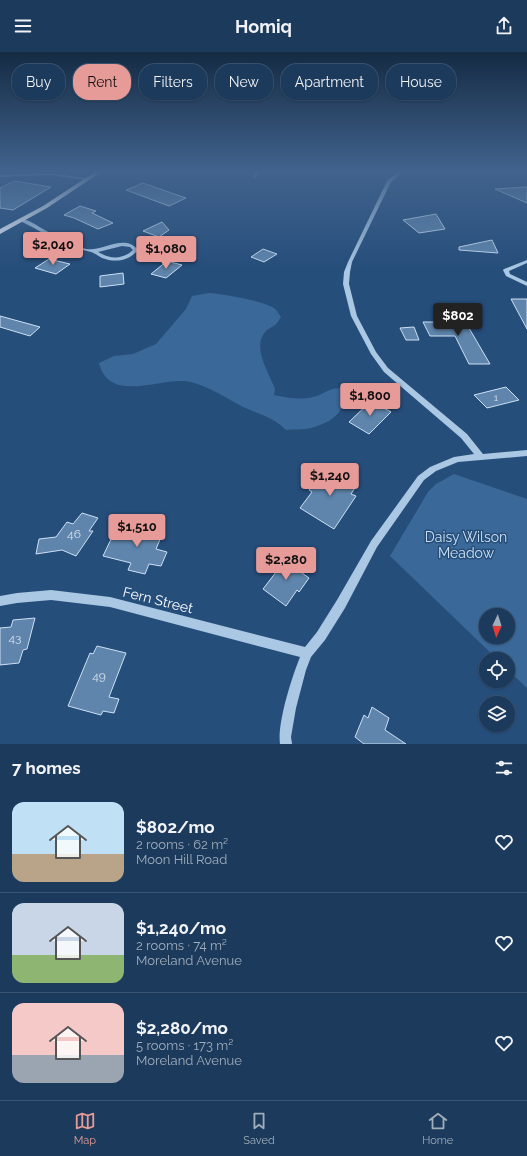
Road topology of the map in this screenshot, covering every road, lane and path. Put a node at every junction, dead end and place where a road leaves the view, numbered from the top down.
1 (48, 204) edge
2 (378, 204) edge
3 (22, 220) junction
4 (0, 232) edge
5 (93, 251) junction
6 (527, 261) edge
7 (527, 284) edge
8 (527, 453) edge
9 (480, 456) junction
10 (0, 601) edge
11 (307, 653) junction
12 (286, 744) edge

1 - 3 main road
2 - 9 street
3 - 4 main road
3 - 5 street
5 - 5 street
6 - 7 street
8 - 9 street
9 - 11 street
10 - 11 street, Fern Street
11 - 12 street

